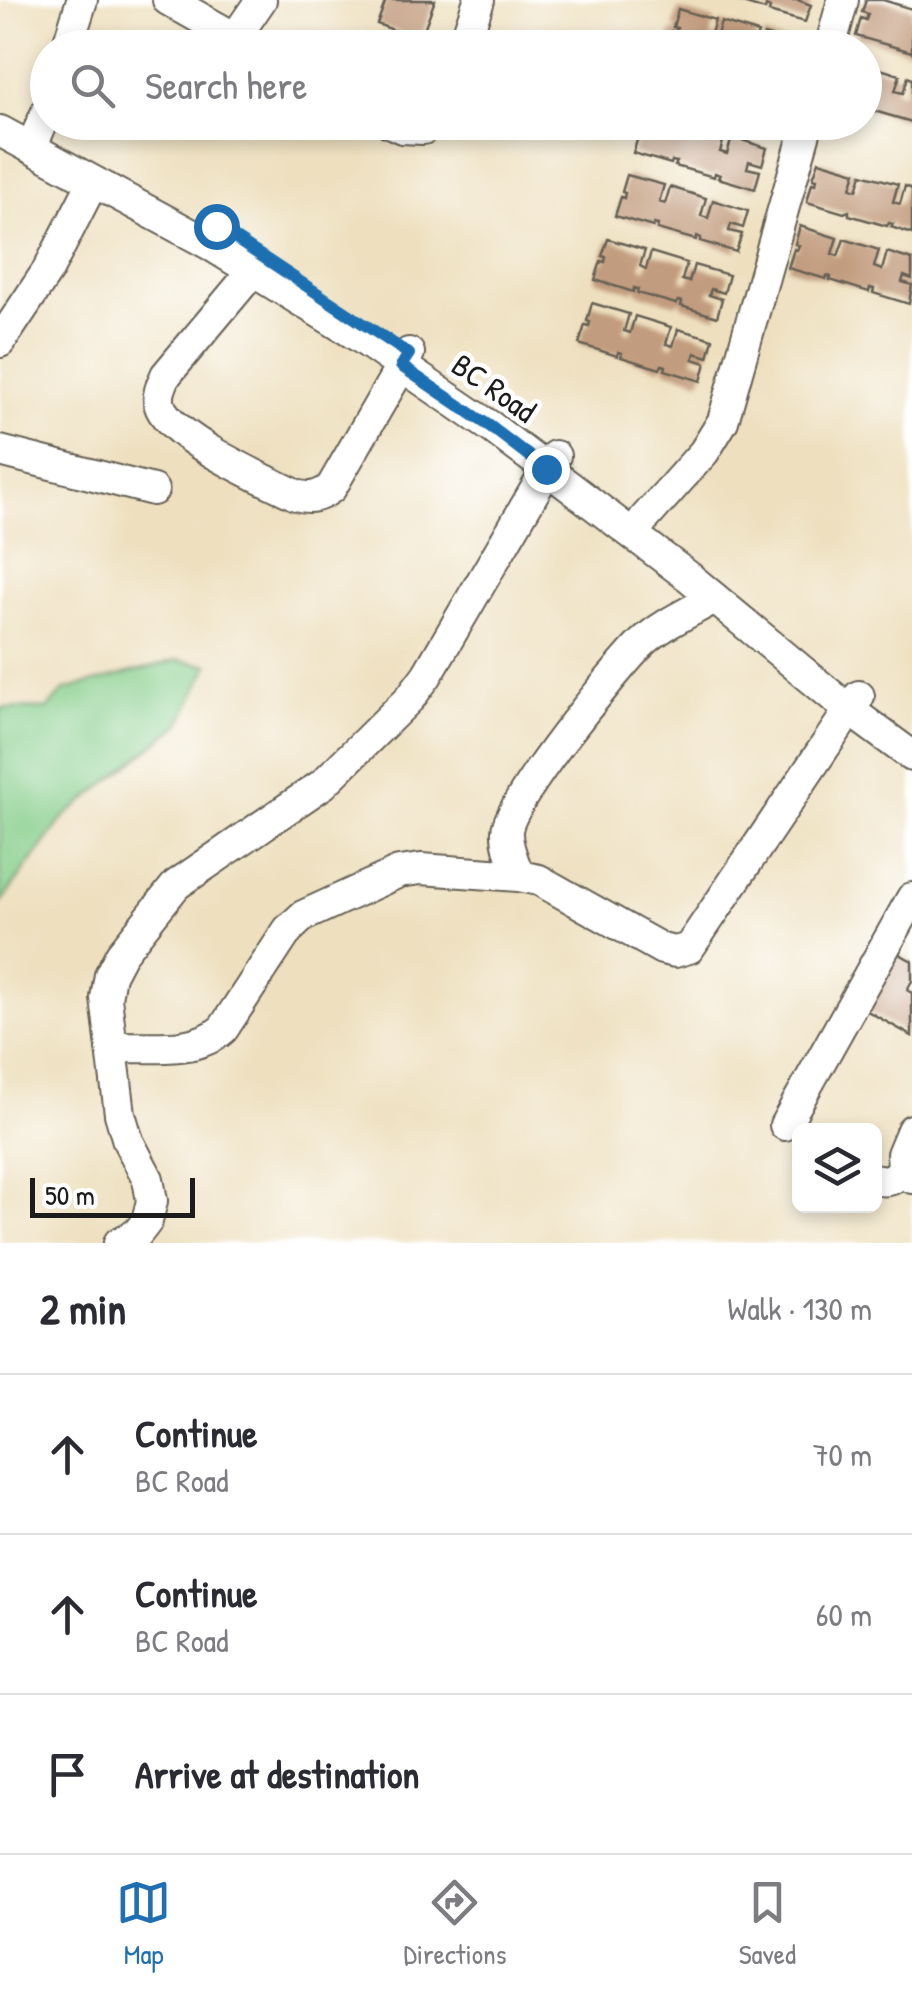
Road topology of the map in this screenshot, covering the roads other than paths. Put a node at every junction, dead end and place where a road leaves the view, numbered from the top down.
1 (82, 0) edge
2 (168, 0) edge
3 (261, 0) edge
4 (479, 0) edge
5 (843, 0) edge
6 (73, 30) edge
7 (221, 30) edge
8 (249, 30) edge
9 (468, 30) edge
10 (835, 30) edge
11 (0, 110) edge
12 (30, 124) edge
13 (30, 130) edge
14 (0, 131) edge
15 (51, 140) edge
16 (60, 140) edge
17 (803, 140) edge
18 (93, 182) junction
19 (253, 271) junction
20 (0, 342) edge
21 (405, 360) junction
22 (0, 451) edge
23 (550, 462) junction
24 (153, 490) dead end
25 (644, 520) junction
26 (714, 598) junction
27 (855, 701) junction
28 (912, 733) edge
29 (912, 756) edge
30 (518, 876) junction
31 (912, 898) edge
32 (112, 1047) junction
33 (794, 1123) edge
34 (912, 1130) edge
35 (896, 1175) edge
36 (119, 1243) edge

1 - 6 street
2 - 7 street
3 - 8 street
4 - 9 street
5 - 10 street
11 - 12 street, BC Road
13 - 14 street, BC Road
15 - 18 street, BC Road
16 - 21 street, BC Road
17 - 25 street
18 - 19 street, BC Road
18 - 20 street
19 - 21 street, BC Road
19 - 21 street
21 - 23 street, BC Road
22 - 24 street
23 - 25 street, BC Road
23 - 26 street, BC Road
23 - 32 street
25 - 27 street, BC Road
26 - 27 street, BC Road
26 - 30 street
27 - 28 street, BC Road
27 - 29 street, BC Road
27 - 30 street
30 - 32 street
31 - 33 street
32 - 36 street
34 - 35 street

